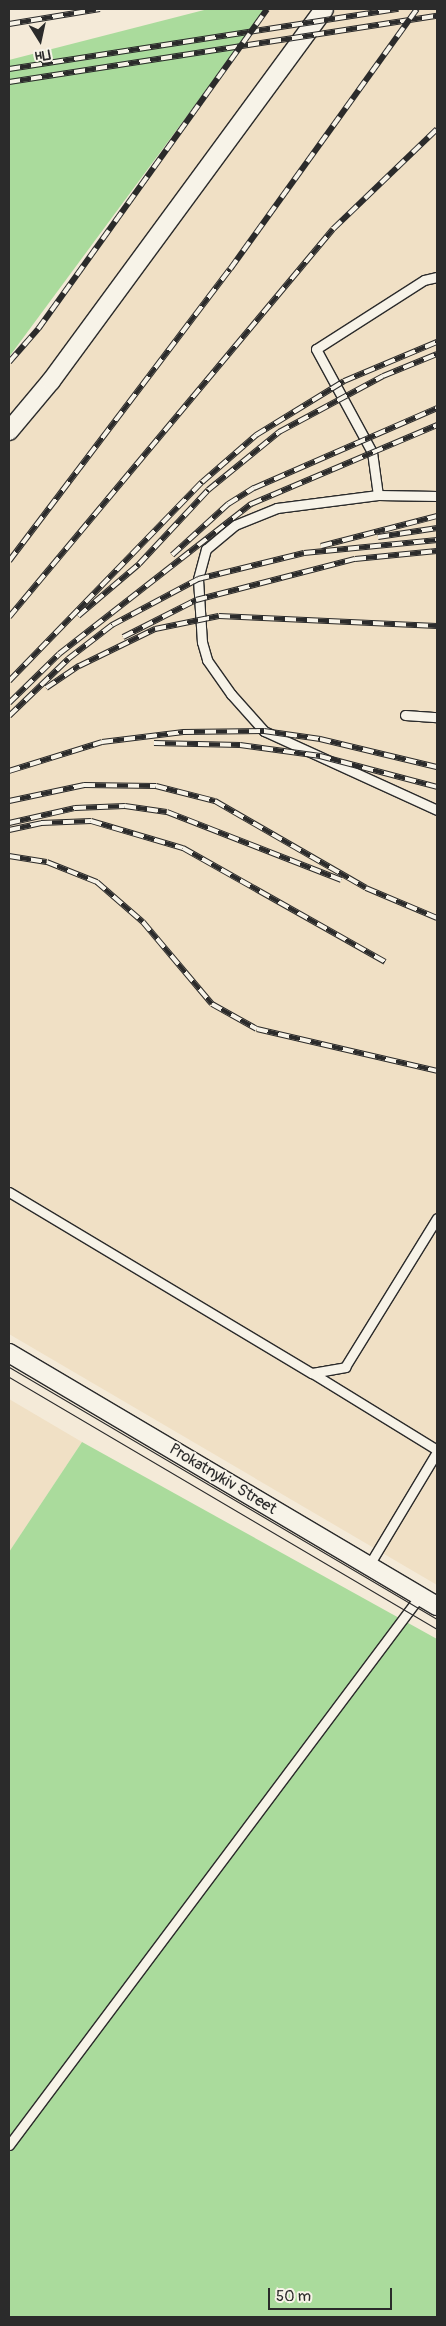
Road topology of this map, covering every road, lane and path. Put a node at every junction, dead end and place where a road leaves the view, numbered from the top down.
1 (324, 9) edge
2 (437, 277) edge
3 (9, 431) edge
4 (378, 495) junction
5 (437, 496) edge
6 (405, 715) dead end
7 (437, 717) edge
8 (437, 810) edge
9 (9, 1192) edge
10 (437, 1218) edge
11 (9, 1353) edge
12 (312, 1373) junction
13 (437, 1451) edge
14 (369, 1565) junction
15 (420, 1596) junction
16 (437, 1606) edge
17 (9, 2144) edge

1 - 3 street
2 - 4 lane
4 - 5 lane
4 - 8 lane
6 - 7 lane
9 - 12 lane
10 - 12 lane
11 - 14 street, Prokatnykiv Street
12 - 13 lane
13 - 14 lane
14 - 15 street, Prokatnykiv Street
15 - 16 street, Prokatnykiv Street
15 - 17 lane

